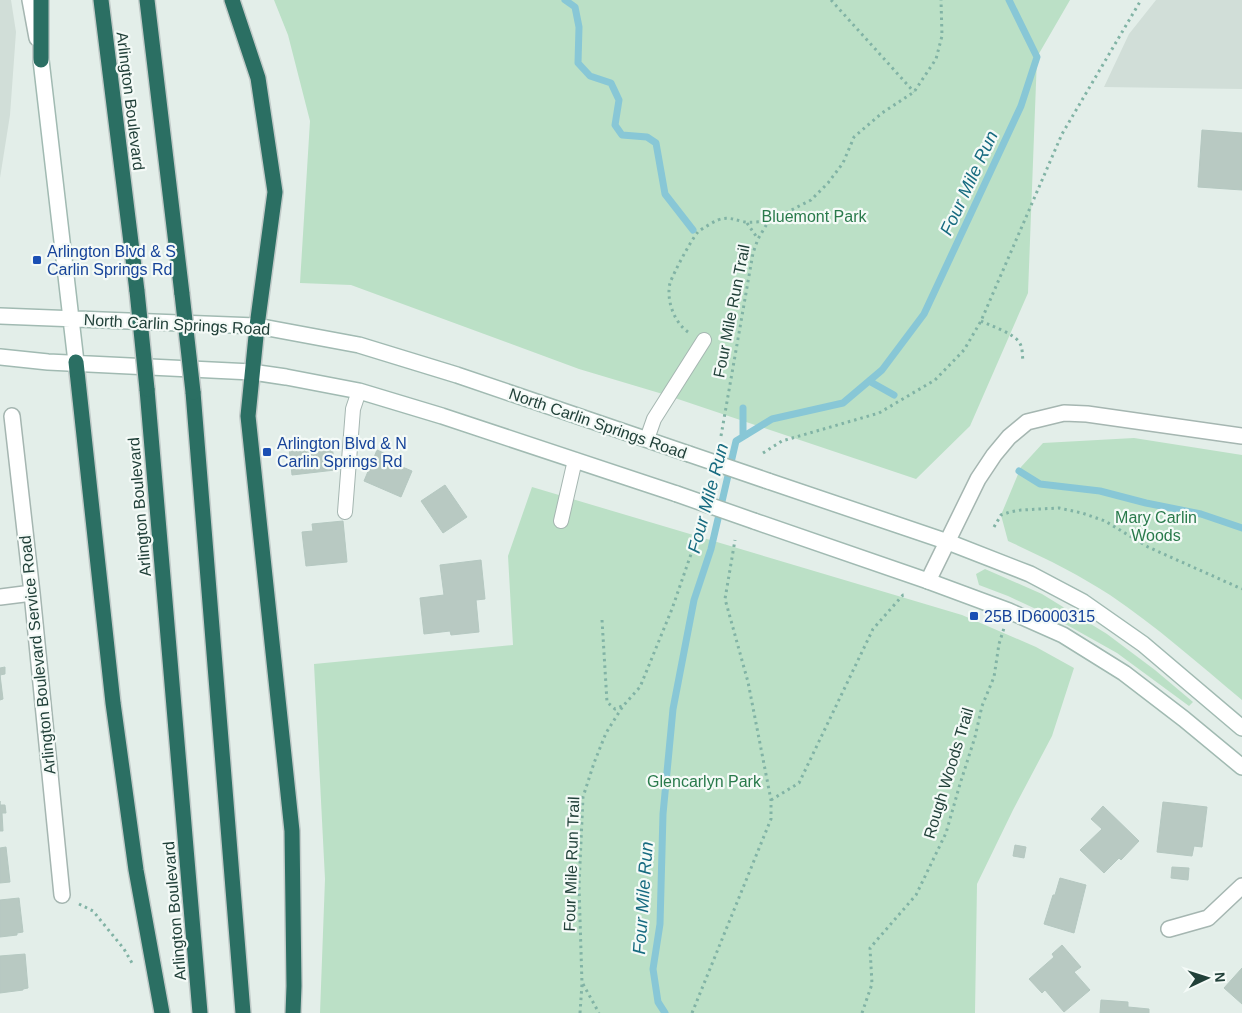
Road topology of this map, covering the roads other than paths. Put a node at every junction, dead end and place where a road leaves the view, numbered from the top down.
1 (30, 0) edge
2 (41, 0) edge
3 (101, 0) edge
4 (147, 0) edge
5 (232, 0) edge
6 (41, 60) junction
7 (0, 316) edge
8 (71, 319) junction
9 (257, 326) junction
10 (704, 340) road end
11 (0, 357) edge
12 (76, 362) junction
13 (252, 372) junction
14 (359, 391) junction
15 (12, 416) dead end
16 (1242, 436) edge
17 (647, 439) junction
18 (575, 460) junction
19 (344, 512) dead end
20 (561, 520) dead end
21 (948, 542) junction
22 (928, 581) junction
23 (32, 594) junction
24 (0, 597) edge
25 (1242, 728) edge
26 (1242, 767) edge
27 (1242, 886) edge
28 (62, 895) road end
29 (1169, 929) dead end
30 (162, 1013) edge
31 (200, 1013) edge
32 (243, 1013) edge
33 (293, 1013) edge

1 - 6 main road
2 - 6 highway
3 - 31 highway, Arlington Boulevard, bridge
4 - 32 highway, Arlington Boulevard, bridge
5 - 9 highway
6 - 8 main road
7 - 8 main road, North Carlin Springs Road
8 - 9 main road, North Carlin Springs Road
8 - 12 main road
9 - 13 highway
9 - 17 main road, North Carlin Springs Road
10 - 17 lane
11 - 12 main road
12 - 13 main road
12 - 30 highway
13 - 14 main road
13 - 33 highway
14 - 18 main road
14 - 19 lane
15 - 23 main road, Arlington Boulevard Service Road
16 - 21 main road
17 - 21 main road, North Carlin Springs Road, bridge
18 - 20 lane
18 - 22 main road, bridge
21 - 22 main road
21 - 25 main road, North Carlin Springs Road
22 - 26 main road
23 - 24 main road
23 - 28 main road, Arlington Boulevard Service Road
27 - 29 main road

